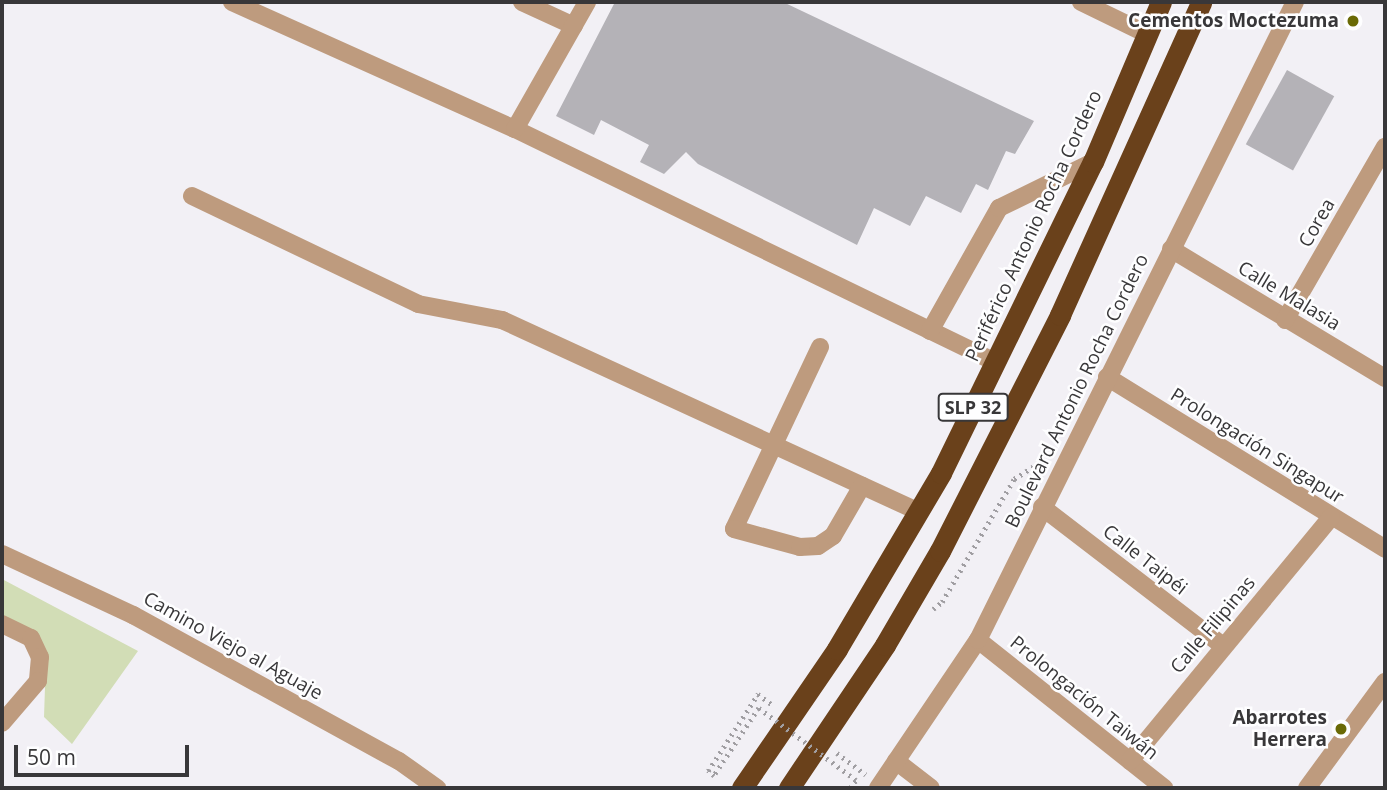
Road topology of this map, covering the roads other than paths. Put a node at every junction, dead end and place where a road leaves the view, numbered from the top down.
1 (232, 2) edge
2 (522, 2) edge
3 (587, 2) edge
4 (1081, 2) edge
5 (1161, 2) edge
6 (1201, 2) edge
7 (1295, 2) edge
8 (574, 26) junction
9 (1147, 34) junction
10 (515, 129) junction
11 (1385, 148) edge
12 (1093, 162) junction
13 (192, 196) dead end
14 (1171, 249) junction
15 (1285, 320) junction
16 (930, 331) junction
17 (820, 347) dead end
18 (995, 362) junction
19 (1107, 377) junction
20 (1385, 378) edge
21 (776, 446) junction
22 (862, 485) junction
23 (1042, 507) junction
24 (918, 511) junction
25 (1331, 517) junction
26 (1385, 549) edge
27 (2, 554) edge
28 (2, 624) edge
29 (978, 640) junction
30 (1223, 646) junction
31 (1385, 682) edge
32 (2, 723) edge
33 (896, 761) junction
34 (1130, 761) junction
35 (873, 782) edge
36 (437, 788) edge
37 (743, 788) edge
38 (789, 788) edge
39 (931, 788) edge
40 (1164, 788) edge
41 (1307, 788) edge

1 - 10 street
2 - 8 street
3 - 8 street
4 - 9 street
5 - 9 highway, Periférico Antonio Rocha Cordero / SLP 32
6 - 38 highway, SLP 32
7 - 14 street, Boulevard Antonio Rocha Cordero
8 - 10 street
9 - 12 highway, Periférico Antonio Rocha Cordero / SLP 32
10 - 16 street
11 - 15 street, Corea
12 - 16 street
12 - 18 highway, Periférico Antonio Rocha Cordero / SLP 32
13 - 21 street
14 - 15 street, Calle Malasia
14 - 19 street, Boulevard Antonio Rocha Cordero
15 - 20 street, Calle Malasia
16 - 18 street
17 - 21 street
18 - 24 highway, Periférico Antonio Rocha Cordero / SLP 32
19 - 23 street, Boulevard Antonio Rocha Cordero
19 - 25 street, Prolongación Singapur
21 - 22 street
21 - 22 street
22 - 24 street
23 - 29 street, Boulevard Antonio Rocha Cordero
23 - 30 street, Calle Taipéi
24 - 37 highway, Periférico Antonio Rocha Cordero / SLP 32
25 - 26 street, Prolongación Singapur
25 - 30 street, Calle Filipinas
27 - 36 street, Camino Viejo al Aguaje
28 - 32 street
29 - 33 street, Boulevard Antonio Rocha Cordero
29 - 34 street, Prolongación Taiwán
30 - 34 street, Calle Filipinas
31 - 41 street
33 - 35 street, Boulevard Antonio Rocha Cordero
33 - 39 street
34 - 40 street, Prolongación Taiwán

